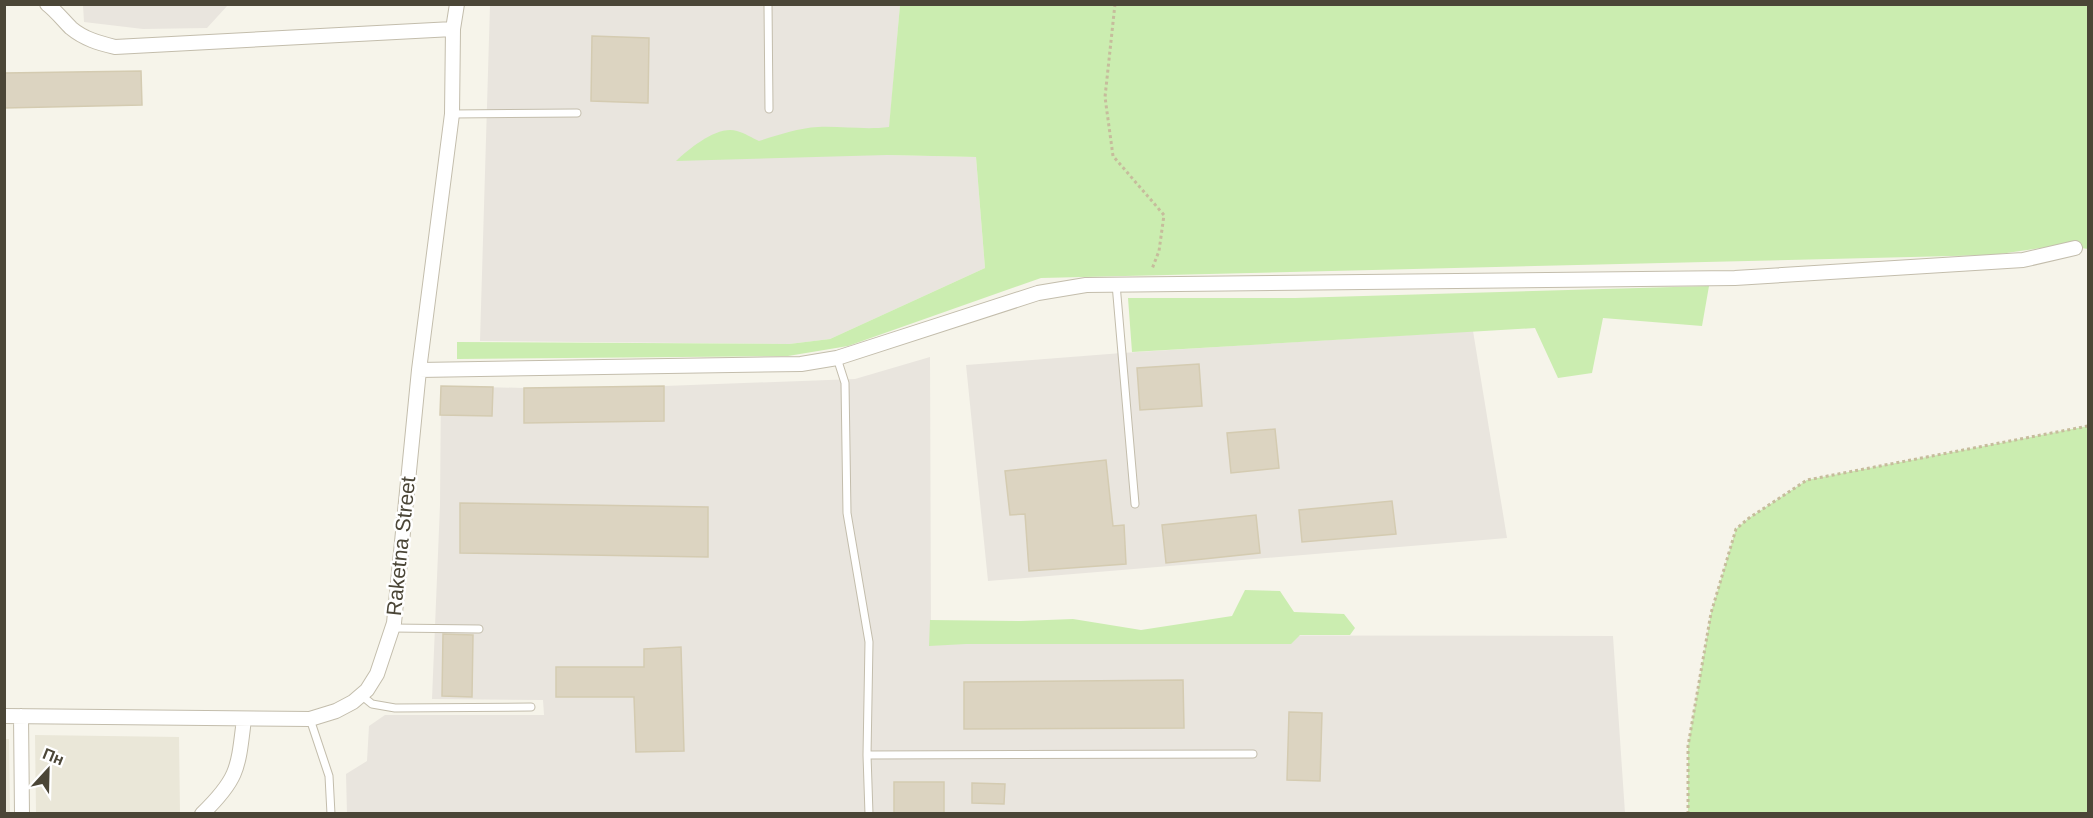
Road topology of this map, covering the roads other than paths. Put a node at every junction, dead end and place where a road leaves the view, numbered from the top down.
1 (457, 4) edge
2 (768, 4) edge
3 (48, 5) edge
4 (453, 29) junction
5 (769, 109) dead end
6 (577, 113) dead end
7 (452, 114) junction
8 (2074, 248) dead end
9 (1116, 284) junction
10 (837, 358) junction
11 (419, 370) junction
12 (1135, 504) dead end
13 (392, 628) junction
14 (479, 629) dead end
15 (361, 695) junction
16 (531, 707) dead end
17 (4, 716) edge
18 (21, 716) junction
19 (244, 719) junction
20 (310, 719) junction
21 (1253, 754) dead end
22 (867, 755) junction
23 (22, 813) edge
24 (202, 813) edge
25 (331, 813) edge
26 (869, 813) edge

1 - 4 street, Raketna Street
2 - 5 lane
3 - 4 street
4 - 7 street, Raketna Street
6 - 7 lane
7 - 11 street, Raketna Street
8 - 9 street
9 - 10 street
9 - 12 lane
10 - 11 street
10 - 22 lane
11 - 13 street, Raketna Street
13 - 14 lane
13 - 15 street, Raketna Street
15 - 16 lane
15 - 20 street, Raketna Street
17 - 18 street, Raketna Street
18 - 19 street, Raketna Street
18 - 23 street
19 - 20 street, Raketna Street
19 - 24 street
20 - 25 lane
21 - 22 lane
22 - 26 lane

